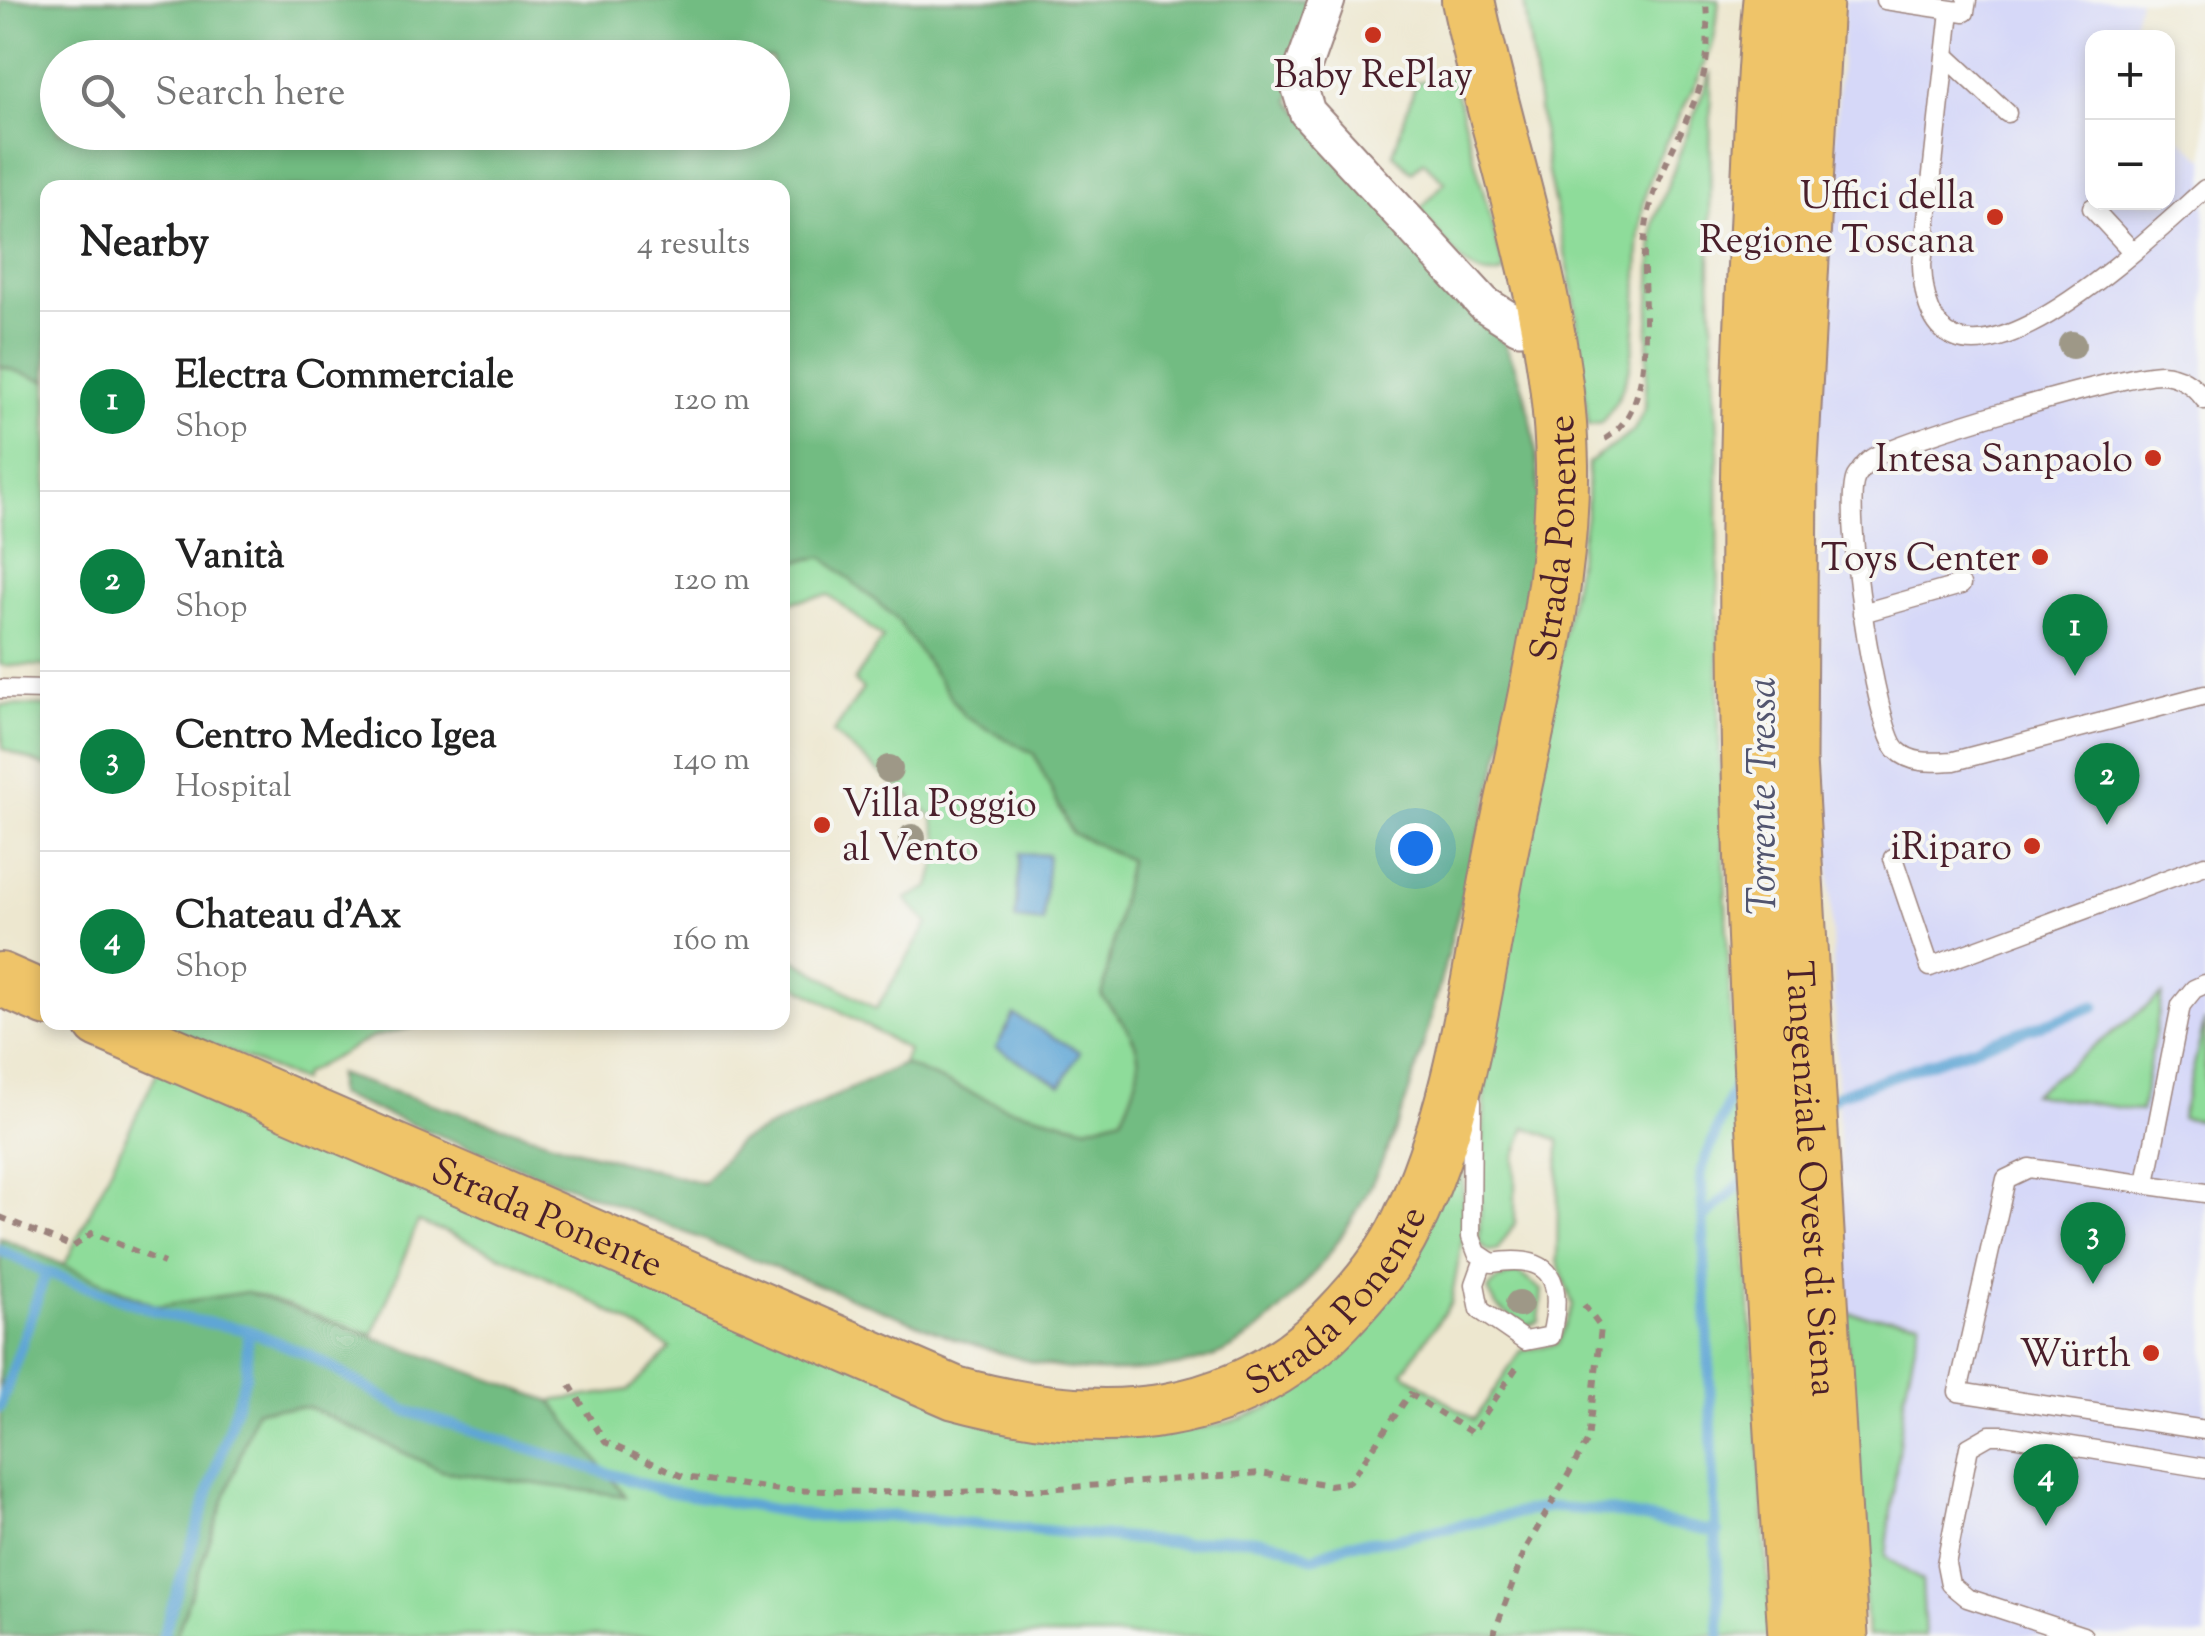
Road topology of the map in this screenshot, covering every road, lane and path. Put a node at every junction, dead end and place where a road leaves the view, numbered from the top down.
1 (1327, 0) edge
2 (1468, 0) edge
3 (1706, 0) edge
4 (1815, 0) edge
5 (1885, 0) edge
6 (1967, 0) edge
7 (1769, 9) edge
8 (1950, 11) junction
9 (1948, 58) junction
10 (2007, 113) dead end
11 (2205, 189) edge
12 (2094, 210) edge
13 (2133, 252) junction
14 (1547, 323) junction
15 (2205, 400) edge
16 (1560, 442) junction
17 (1961, 585) dead end
18 (1862, 613) junction
19 (0, 690) edge
20 (40, 690) edge
21 (2205, 695) edge
22 (1893, 858) dead end
23 (2205, 865) edge
24 (0, 979) edge
25 (2205, 984) edge
26 (40, 996) edge
27 (118, 1030) edge
28 (1465, 1038) junction
29 (2146, 1183) junction
30 (2205, 1193) edge
31 (0, 1217) edge
32 (1484, 1258) junction
33 (164, 1263) dead end
34 (1556, 1282) junction
35 (2205, 1430) edge
36 (2205, 1468) edge
37 (1493, 1636) edge
38 (1796, 1636) edge
39 (1840, 1636) edge
40 (2084, 1636) edge

1 - 14 street
2 - 14 main road, Strada Ponente
3 - 16 path
4 - 39 highway, Tangenziale Ovest di Siena
5 - 8 lane
6 - 8 lane
7 - 38 highway, Tangenziale Ovest di Siena
8 - 9 lane
9 - 10 lane
9 - 13 lane
11 - 13 lane
12 - 13 lane
14 - 16 main road, Strada Ponente
15 - 18 lane
16 - 28 main road, Strada Ponente
17 - 18 lane
18 - 21 lane
19 - 20 lane
22 - 23 lane
24 - 26 main road
25 - 29 lane
27 - 28 main road, Strada Ponente
28 - 32 lane
29 - 30 lane
29 - 35 lane
31 - 33 path
32 - 34 lane
32 - 34 lane
34 - 37 path
36 - 40 lane

